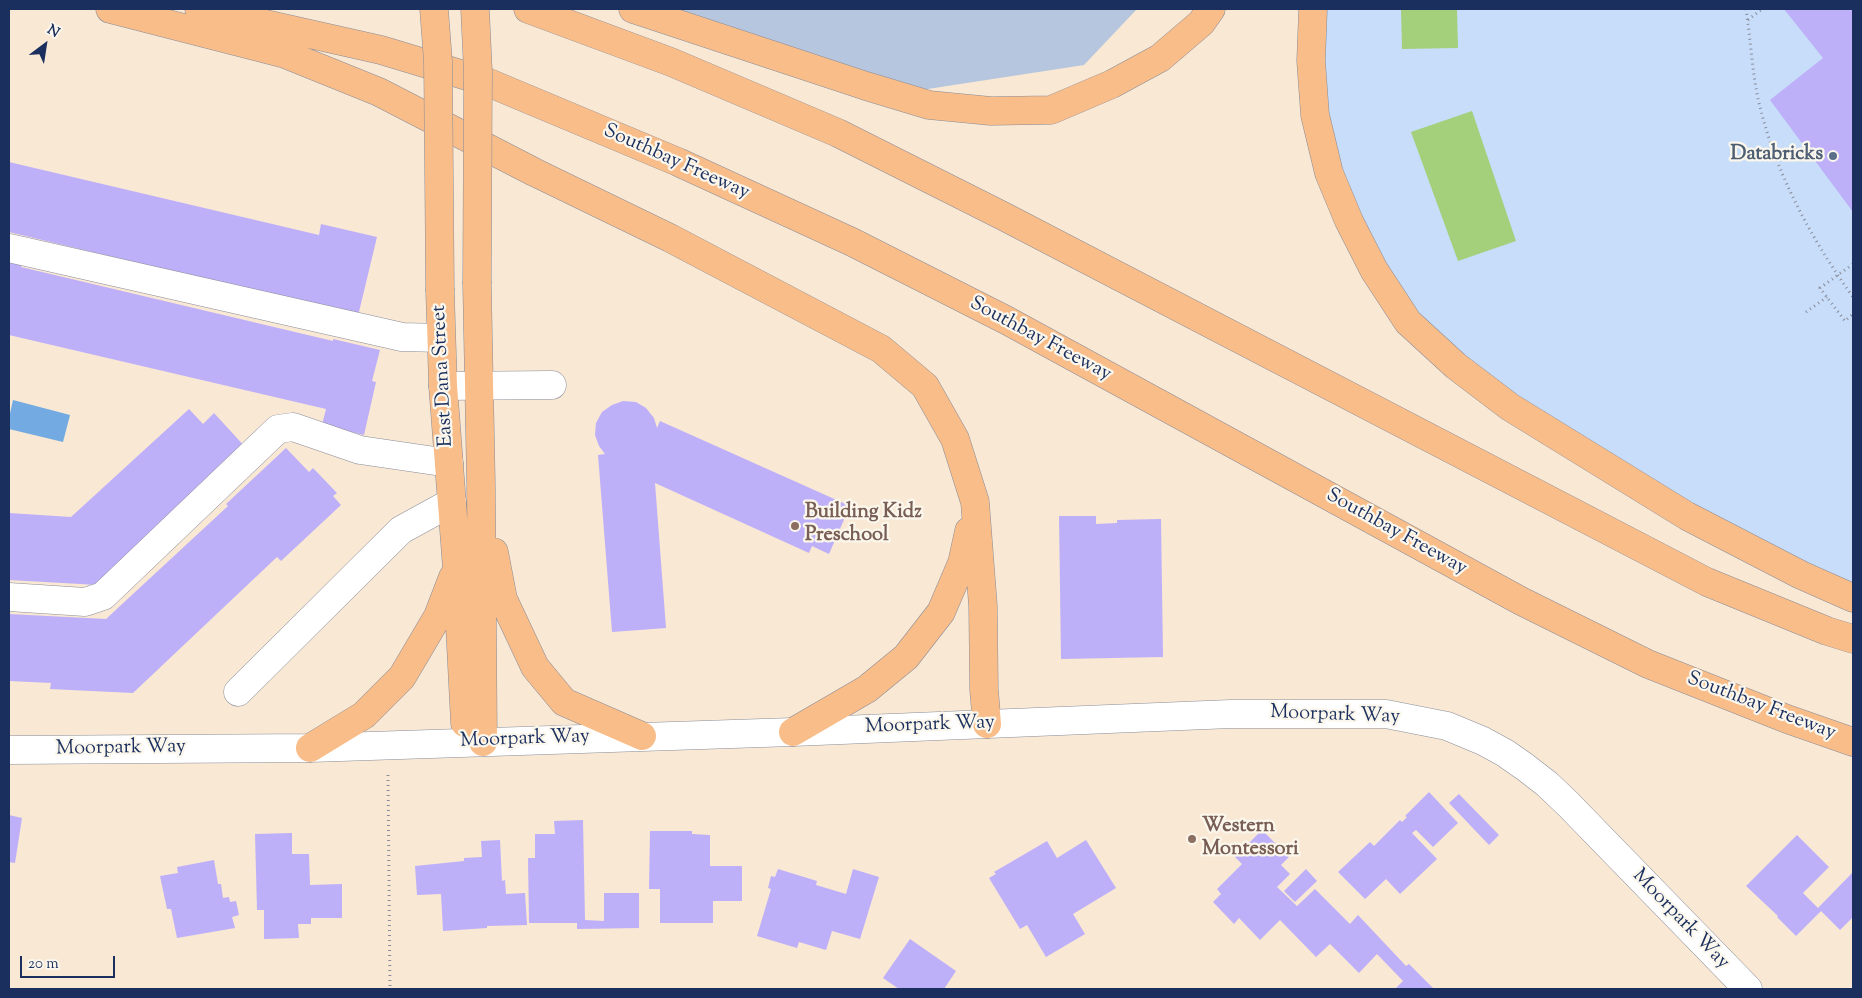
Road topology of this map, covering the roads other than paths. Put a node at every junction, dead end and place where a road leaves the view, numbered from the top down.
1 (110, 9) edge
2 (199, 9) edge
3 (434, 9) edge
4 (475, 9) edge
5 (528, 9) edge
6 (633, 9) edge
7 (1197, 9) edge
8 (1211, 9) edge
9 (1313, 9) edge
10 (1112, 84) junction
11 (9, 248) edge
12 (441, 338) junction
13 (552, 385) dead end
14 (443, 386) junction
15 (480, 387) junction
16 (449, 463) junction
17 (481, 484) junction
18 (452, 502) junction
19 (975, 502) junction
20 (457, 569) junction
21 (9, 598) edge
22 (1853, 598) edge
23 (1853, 639) edge
24 (238, 692) dead end
25 (987, 724) junction
26 (793, 732) junction
27 (642, 736) junction
28 (475, 742) junction
29 (1853, 742) edge
30 (310, 748) junction
31 (9, 750) edge
32 (1748, 989) edge

1 - 19 main road
2 - 29 main road, Southbay Freeway
3 - 12 main road, East Dana Street, bridge
4 - 15 main road, East Dana Street, bridge
5 - 23 main road
6 - 10 main road
7 - 10 main road
8 - 10 main road
9 - 22 main road
11 - 12 street
12 - 14 main road, East Dana Street
13 - 15 street
14 - 15 street
14 - 16 main road, East Dana Street
15 - 17 main road, East Dana Street
16 - 18 main road, East Dana Street
16 - 21 street
17 - 27 main road
17 - 28 main road, East Dana Street
18 - 20 main road, East Dana Street
18 - 24 street
19 - 25 main road
19 - 26 main road
20 - 28 main road, East Dana Street
20 - 30 main road
25 - 26 street, Moorpark Way
25 - 32 street, Moorpark Way
26 - 27 street, Moorpark Way
27 - 28 street, Moorpark Way
28 - 30 street, Moorpark Way
30 - 31 street, Moorpark Way

